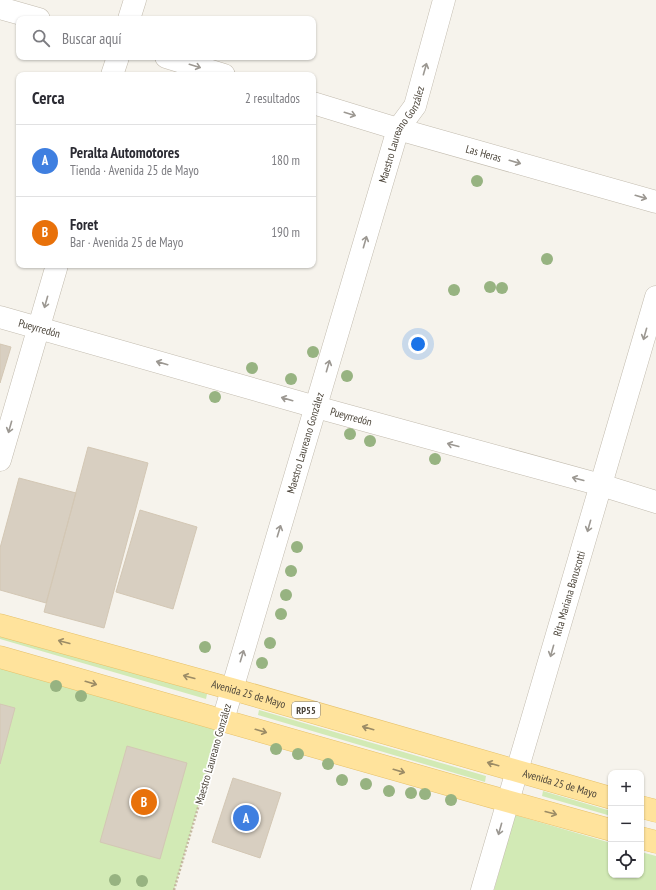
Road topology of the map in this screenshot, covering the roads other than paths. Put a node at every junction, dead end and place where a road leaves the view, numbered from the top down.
1 (134, 0) edge
2 (444, 0) edge
3 (0, 8) edge
4 (28, 16) edge
5 (130, 16) edge
6 (117, 60) edge
7 (176, 60) edge
8 (113, 72) edge
9 (214, 72) edge
10 (316, 104) edge
11 (398, 129) junction
12 (656, 202) edge
13 (56, 268) edge
14 (656, 297) edge
15 (0, 317) edge
16 (38, 328) junction
17 (316, 407) junction
18 (0, 460) edge
19 (601, 486) junction
20 (656, 502) edge
21 (0, 625) edge
22 (0, 657) edge
23 (232, 689) junction
24 (223, 720) junction
25 (517, 771) junction
26 (608, 797) edge
27 (508, 801) junction
28 (644, 808) edge
29 (656, 811) edge
30 (608, 829) edge
31 (644, 839) edge
32 (656, 842) edge
33 (482, 890) edge

1 - 5 street
11 -> 2 street, Maestro Laureano González
3 - 4 street
6 - 8 street
7 -> 9 street
10 -> 11 street, Las Heras
11 -> 12 street, Las Heras
17 -> 11 street, Maestro Laureano González
13 -> 16 street
14 -> 19 street, Rita Mariana Baruscotti
15 - 16 street, Pueyrredón
17 -> 16 street, Pueyrredón
16 -> 18 street
19 -> 17 street, Pueyrredón
23 -> 17 street, Maestro Laureano González
19 - 20 street, Pueyrredón
19 -> 25 street, Rita Mariana Baruscotti
23 -> 21 main road, Avenida 25 de Mayo / RP55
22 -> 24 main road
23 - 24 street, Maestro Laureano González
25 -> 23 main road, Avenida 25 de Mayo / RP55
24 -> 27 main road
25 - 26 main road, Avenida 25 de Mayo / RP55
25 - 27 street, Rita Mariana Baruscotti
27 -> 30 main road
27 -> 33 street, Rita Mariana Baruscotti
28 - 29 main road
31 - 32 main road

